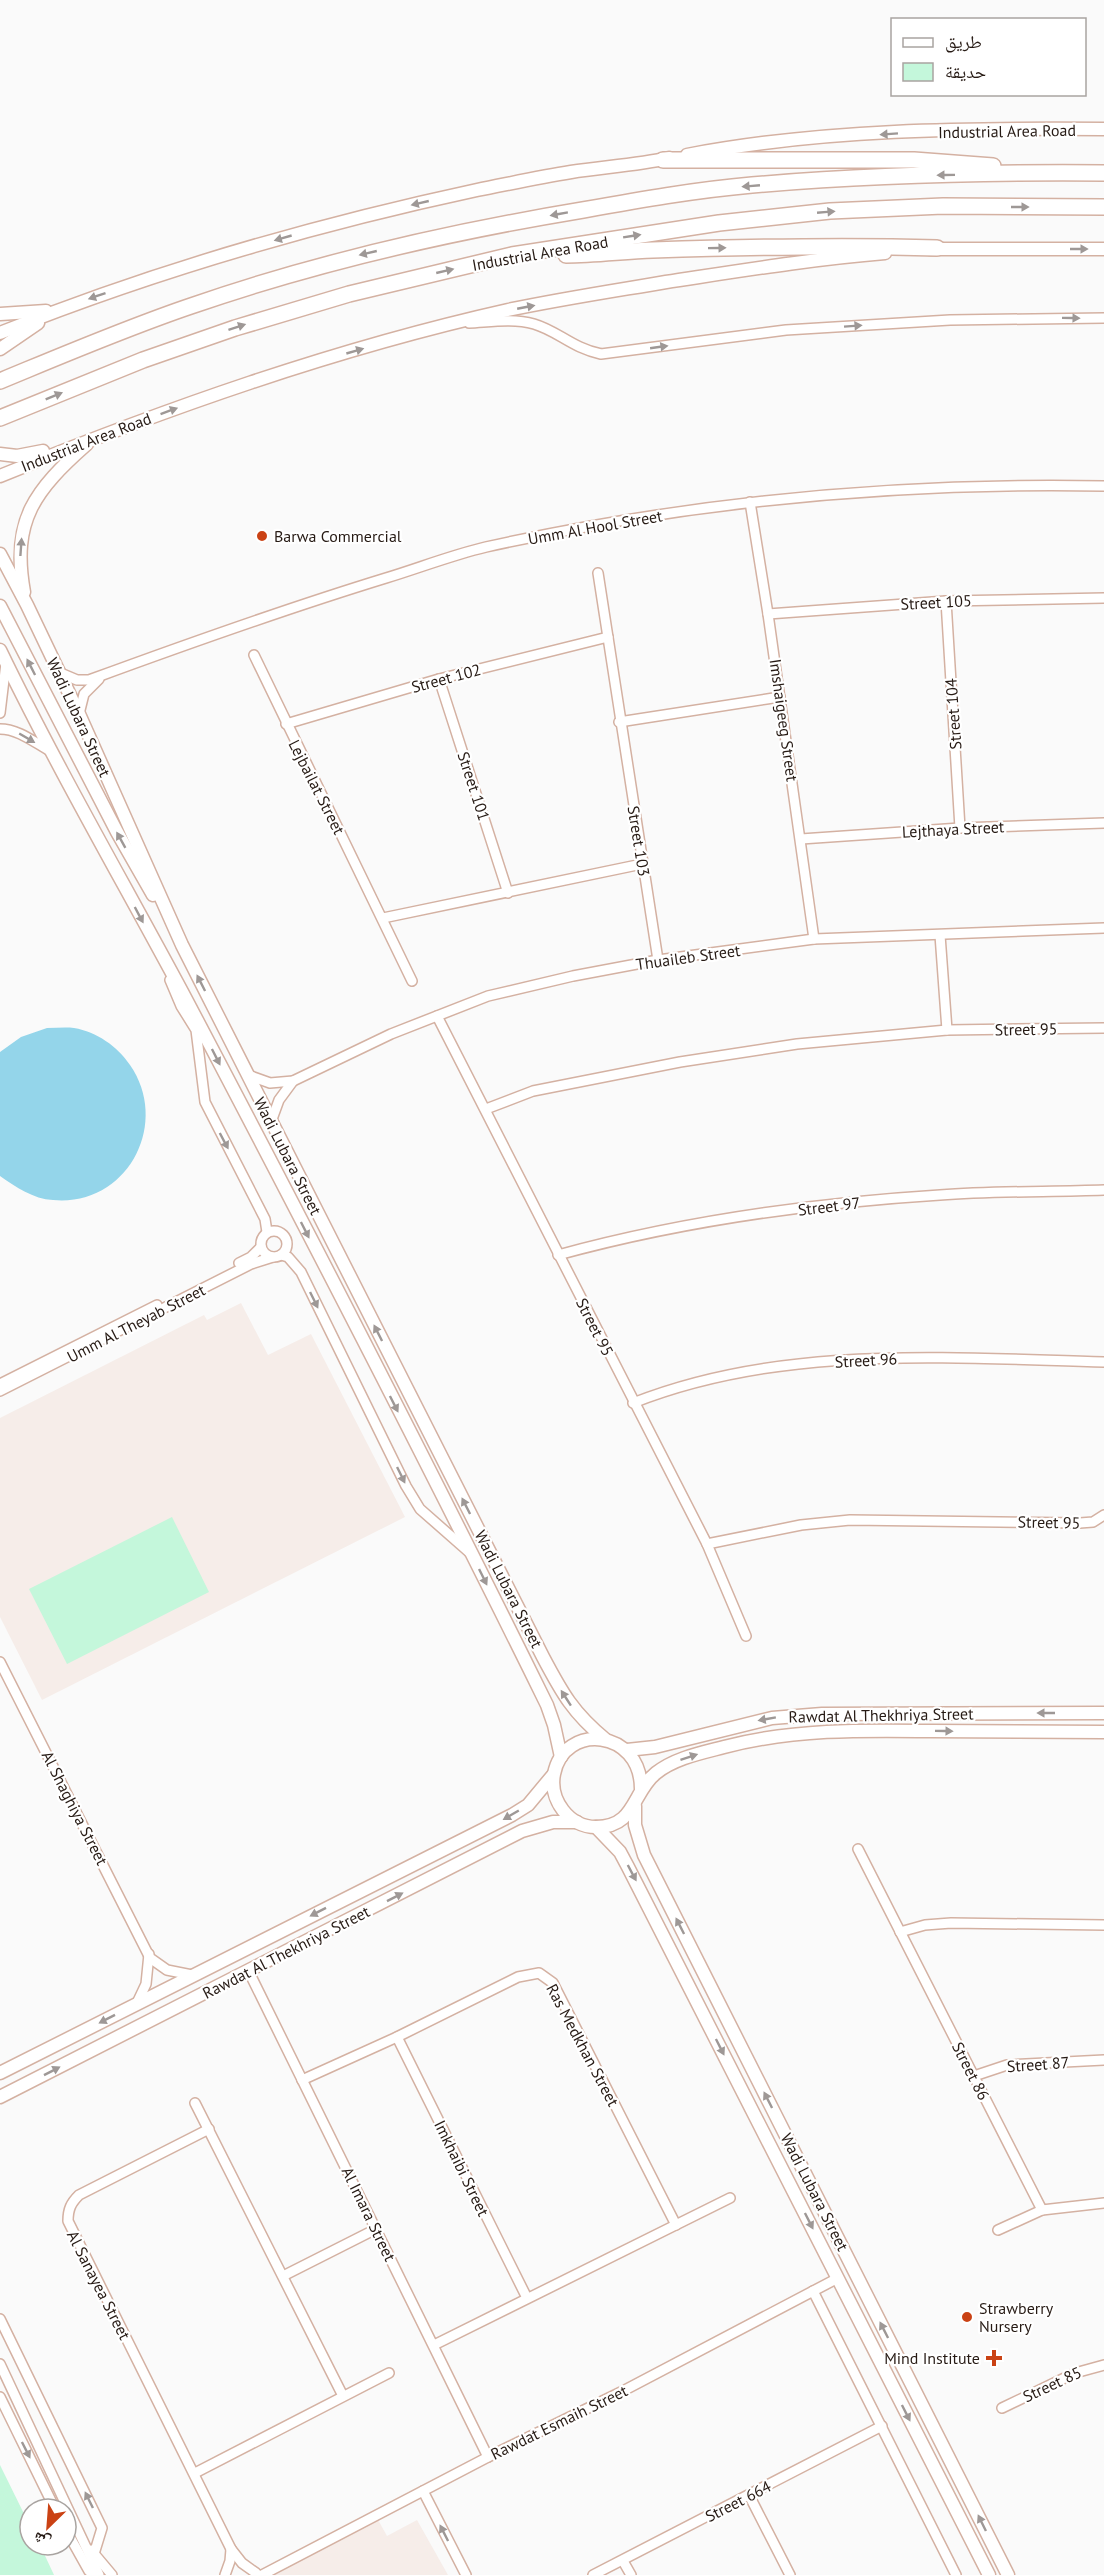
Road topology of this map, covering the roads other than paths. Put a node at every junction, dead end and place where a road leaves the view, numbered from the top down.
1 (1104, 129) edge
2 (663, 160) junction
3 (1096, 173) edge
4 (1104, 207) edge
5 (937, 248) junction
6 (1104, 249) edge
7 (512, 255) junction
8 (56, 311) junction
9 (0, 314) edge
10 (1104, 318) edge
11 (448, 325) junction
12 (0, 333) edge
13 (0, 349) edge
14 (0, 381) edge
15 (0, 418) edge
16 (94, 438) junction
17 (0, 454) edge
18 (0, 476) edge
19 (1104, 486) edge
20 (750, 502) junction
21 (0, 554) edge
22 (598, 573) dead end
23 (1104, 598) edge
24 (946, 601) junction
25 (27, 604) junction
26 (0, 606) edge
27 (768, 614) junction
28 (608, 637) junction
29 (0, 650) edge
30 (254, 655) dead end
31 (6, 663) junction
32 (58, 672) junction
33 (106, 674) junction
34 (439, 679) junction
35 (780, 697) junction
36 (0, 713) edge
37 (79, 714) junction
38 (619, 722) junction
39 (286, 723) junction
40 (0, 729) edge
41 (52, 752) junction
42 (1104, 823) edge
43 (960, 828) junction
44 (801, 839) junction
45 (642, 864) junction
46 (508, 893) junction
47 (383, 918) junction
48 (1104, 928) edge
49 (940, 935) junction
50 (814, 939) junction
51 (182, 945) junction
52 (158, 950) junction
53 (658, 960) junction
54 (412, 981) dead end
55 (437, 1016) junction
56 (1104, 1028) edge
57 (947, 1030) junction
58 (248, 1075) junction
59 (293, 1081) junction
60 (486, 1109) junction
61 (271, 1122) junction
62 (1104, 1190) edge
63 (267, 1232) junction
64 (261, 1247) junction
65 (558, 1255) junction
66 (277, 1256) junction
67 (1104, 1362) edge
68 (0, 1384) edge
69 (0, 1391) edge
70 (633, 1403) junction
71 (1104, 1515) edge
72 (707, 1544) junction
73 (473, 1556) junction
74 (746, 1636) dead end
75 (0, 1662) edge
76 (1104, 1713) edge
77 (1104, 1732) edge
78 (606, 1740) junction
79 (627, 1750) junction
80 (561, 1757) junction
81 (553, 1775) junction
82 (641, 1789) junction
83 (635, 1806) junction
84 (577, 1822) junction
85 (596, 1827) junction
86 (858, 1849) dead end
87 (1104, 1925) edge
88 (900, 1932) junction
89 (149, 1954) junction
90 (249, 1972) junction
91 (195, 1975) junction
92 (136, 2005) junction
93 (398, 2037) junction
94 (1104, 2060) edge
95 (0, 2073) edge
96 (974, 2076) junction
97 (302, 2080) junction
98 (0, 2097) edge
99 (195, 2103) dead end
100 (209, 2129) junction
101 (730, 2198) dead end
102 (1104, 2203) edge
103 (1042, 2210) junction
104 (676, 2224) junction
105 (376, 2229) junction
106 (998, 2230) dead end
107 (283, 2276) junction
108 (838, 2278) junction
109 (813, 2291) junction
110 (527, 2298) junction
111 (0, 2319) edge
112 (434, 2344) junction
113 (0, 2364) edge
114 (1104, 2365) edge
115 (389, 2373) dead end
116 (343, 2396) junction
117 (0, 2397) edge
118 (1002, 2408) dead end
119 (882, 2426) junction
120 (488, 2457) junction
121 (195, 2473) junction
122 (423, 2491) junction
123 (749, 2495) junction
124 (49, 2497) edge
125 (62, 2497) edge
126 (78, 2530) edge
127 (78, 2530) edge
128 (231, 2549) junction
129 (78, 2552) edge
130 (94, 2554) junction
131 (623, 2560) junction
132 (256, 2574) edge
133 (97, 2575) edge
134 (112, 2575) edge
135 (225, 2575) edge
136 (466, 2575) edge
137 (593, 2575) edge
138 (630, 2575) edge
139 (790, 2575) edge
140 (956, 2575) edge
141 (989, 2575) edge
142 (1008, 2575) edge

1 -> 2 street, Industrial Area Road
2 - 3 highway
2 -> 8 street, Industrial Area Road
3 -> 14 highway, Industrial Area Road
7 -> 4 highway, Industrial Area Road
5 -> 6 street, Industrial Area Road
7 -> 5 highway
11 -> 5 street, Industrial Area Road
15 -> 7 highway, Industrial Area Road
8 - 9 street
8 - 12 street, Industrial Area Road
8 - 13 street
11 -> 10 street, Industrial Area Road
16 -> 11 street, Industrial Area Road
16 - 17 street
16 - 18 street, Industrial Area Road
25 -> 16 street
19 - 20 street, Umm Al Hool Street
20 - 27 street, Imshaigeeg Street
20 - 33 street, Umm Al Hool Street
21 - 25 street, Wadi Lubara Street
22 - 28 street, Street 103
23 - 24 street, Street 105
24 - 27 street, Street 105
24 - 43 street, Street 104
25 - 32 street, Wadi Lubara Street
51 -> 26 street
27 - 35 street, Imshaigeeg Street
28 - 34 street, Street 102
28 - 38 street, Street 103
29 - 31 street, Wadi Lubara Street
30 - 39 street, Lejbailat Street
31 - 36 street
31 - 41 street, Wadi Lubara Street
32 - 33 street, Umm Al Hool Street
32 - 37 street, Wadi Lubara Street
33 - 37 street, Umm Al Hool Street
34 - 39 street, Street 102
34 - 46 street, Street 101
35 - 38 street
35 - 44 street, Imshaigeeg Street
37 - 51 street, Wadi Lubara Street
38 - 45 street, Street 103
39 - 47 street, Lejbailat Street
40 -> 41 street
41 -> 52 street, Wadi Lubara Street
42 - 43 street, Lejthaya Street
43 - 44 street, Lejthaya Street
44 - 50 street, Imshaigeeg Street
45 - 46 street
45 - 53 street, Street 103
46 - 47 street
47 - 54 street, Lejbailat Street
48 - 49 street, Thuaileb Street
49 - 50 street, Thuaileb Street
49 - 57 street
50 - 53 street, Thuaileb Street
58 -> 51 street, Wadi Lubara Street
52 -> 63 street
52 -> 73 street, Wadi Lubara Street
53 - 55 street, Thuaileb Street
55 - 59 street, Thuaileb Street
55 - 60 street, Street 95
56 - 57 street, Street 95
57 - 60 street, Street 95
58 - 59 street, Thuaileb Street
58 - 61 street, Wadi Lubara Street
59 - 61 street
60 - 65 street, Street 95
78 -> 61 street, Wadi Lubara Street
62 - 65 street, Street 97
63 - 64 street
63 - 66 street
64 - 66 street
64 - 68 street, Umm Al Theyab Street
65 - 70 street, Street 95
66 - 69 street, Umm Al Theyab Street
66 -> 73 street
67 - 70 street, Street 96
70 - 72 street, Street 95
71 - 72 street, Street 95
72 - 74 street, Street 95
73 -> 80 street, Wadi Lubara Street
75 - 89 street, Al Shaghiya Street
76 -> 79 street, Rawdat Al Thekhriya Street
82 -> 77 street, Rawdat Al Thekhriya Street
78 - 79 street
78 - 80 street
79 - 82 street
80 - 81 street
81 - 84 street
81 -> 91 street, Rawdat Al Thekhriya Street
82 - 83 street
83 - 85 street
142 -> 83 street, Wadi Lubara Street
84 - 85 street
90 -> 84 street, Rawdat Al Thekhriya Street
85 -> 108 street, Wadi Lubara Street
86 - 88 street, Street 86
87 - 88 street
88 - 96 street, Street 86
89 - 91 street, Al Shaghiya Street
89 - 92 street
90 - 97 street, Al Imara Street
98 -> 90 street, Rawdat Al Thekhriya Street
91 - 92 street, Rawdat Al Thekhriya Street
92 -> 95 street, Rawdat Al Thekhriya Street
93 - 97 street, Ras Medkhan Street
93 - 104 street, Ras Medkhan Street
93 - 110 street, Imkhaibi Street
94 - 96 street, Street 87
96 - 103 street, Street 86
97 - 105 street, Al Imara Street
99 - 100 street
100 - 107 street
100 - 121 street, Al Sanayea Street
101 - 104 street
102 - 103 street
103 - 106 street
104 - 110 street
105 - 107 street
105 - 112 street, Al Imara Street
107 - 116 street
108 - 109 street, Rawdat Esmaih Street
108 -> 141 street, Wadi Lubara Street
109 - 119 street
109 - 120 street, Rawdat Esmaih Street
110 - 112 street
130 -> 111 street
112 - 120 street, Al Imara Street
113 - 125 street
114 - 118 street, Street 85
115 - 116 street
116 - 121 street
117 -> 124 street
119 - 123 street, Street 664
119 - 140 street
120 - 122 street, Rawdat Esmaih Street
121 - 128 street, Al Sanayea Street
122 - 132 street, Rawdat Esmaih Street
136 -> 122 street
123 - 131 street, Street 664
123 - 139 street
126 - 130 street
127 - 133 street
128 - 132 street, Al Sanayea Street
128 - 135 street
129 - 133 street
130 - 134 street
131 - 137 street, Street 664
131 - 138 street

